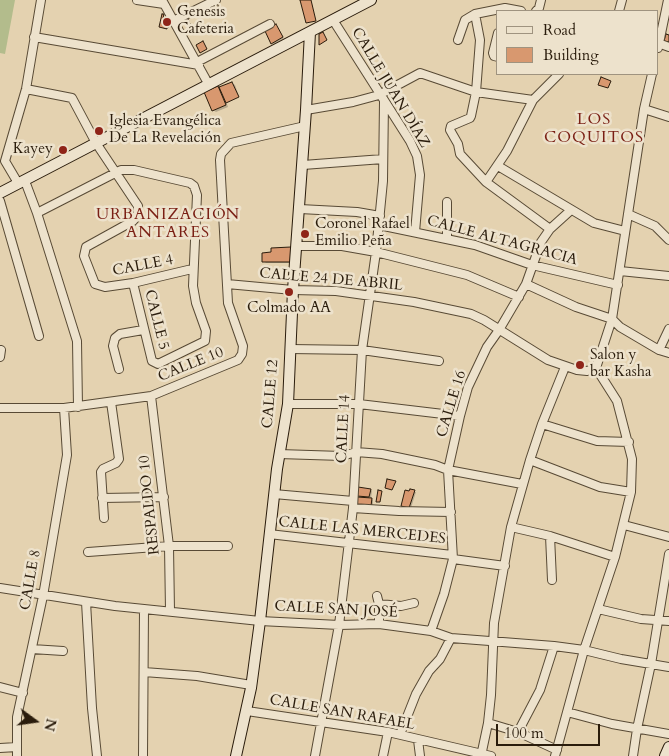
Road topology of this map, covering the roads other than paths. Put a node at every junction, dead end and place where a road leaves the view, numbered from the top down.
1 (41, 0) edge
2 (138, 0) edge
3 (216, 0) edge
4 (348, 0) edge
5 (371, 0) edge
6 (668, 0) edge
7 (163, 2) edge
8 (359, 3) edge
9 (497, 11) edge
10 (347, 12) junction
11 (476, 14) junction
12 (333, 20) junction
13 (173, 21) junction
14 (270, 24) dead end
15 (310, 32) junction
16 (34, 37) junction
17 (497, 37) edge
18 (458, 40) dead end
19 (659, 40) edge
20 (497, 57) edge
21 (199, 65) junction
22 (558, 75) edge
23 (652, 75) edge
24 (209, 85) junction
25 (26, 89) junction
26 (476, 92) junction
27 (382, 98) junction
28 (533, 100) junction
29 (644, 109) junction
30 (306, 110) junction
31 (669, 117) edge
32 (305, 126) junction
33 (96, 144) junction
34 (383, 158) junction
35 (302, 165) junction
36 (498, 166) junction
37 (115, 172) junction
38 (22, 182) junction
39 (486, 182) junction
40 (0, 193) edge
41 (0, 202) edge
42 (447, 202) dead end
43 (300, 209) junction
44 (571, 210) junction
45 (37, 213) junction
46 (628, 214) junction
47 (379, 220) junction
48 (550, 228) junction
49 (625, 231) junction
50 (415, 232) junction
51 (448, 239) junction
52 (669, 240) edge
53 (296, 246) junction
54 (376, 252) junction
55 (532, 265) junction
56 (192, 269) junction
57 (620, 271) junction
58 (669, 276) edge
59 (132, 282) junction
60 (226, 284) junction
61 (526, 284) junction
62 (618, 285) junction
63 (293, 290) junction
64 (370, 296) junction
65 (519, 297) junction
66 (612, 319) junction
67 (669, 329) edge
68 (143, 330) junction
69 (499, 330) junction
70 (40, 336) dead end
71 (290, 349) junction
72 (362, 350) junction
73 (660, 350) junction
74 (669, 354) edge
75 (440, 361) dead end
76 (565, 367) junction
77 (596, 368) junction
78 (119, 369) dead end
79 (151, 396) junction
80 (111, 402) junction
81 (288, 404) junction
82 (359, 404) junction
83 (78, 407) junction
84 (0, 408) edge
85 (64, 408) junction
86 (460, 416) junction
87 (542, 424) junction
88 (629, 442) junction
89 (356, 452) junction
90 (279, 454) junction
91 (530, 460) junction
92 (448, 470) junction
93 (522, 484) junction
94 (631, 492) junction
95 (274, 494) junction
96 (164, 497) junction
97 (102, 498) junction
98 (353, 504) junction
99 (450, 512) junction
100 (104, 518) dead end
101 (624, 525) junction
102 (511, 527) junction
103 (269, 534) junction
104 (550, 536) junction
105 (669, 537) edge
106 (348, 544) junction
107 (169, 546) junction
108 (228, 546) dead end
109 (88, 552) dead end
110 (669, 554) edge
111 (452, 557) junction
112 (615, 557) junction
113 (505, 566) junction
114 (552, 580) dead end
115 (0, 588) edge
116 (43, 596) junction
117 (86, 602) junction
118 (414, 603) dead end
119 (144, 609) junction
120 (598, 609) junction
121 (170, 612) junction
122 (260, 620) junction
123 (658, 621) junction
124 (669, 622) edge
125 (378, 624) junction
126 (339, 625) junction
127 (431, 631) junction
128 (451, 638) junction
129 (494, 641) junction
130 (554, 646) junction
131 (32, 649) junction
132 (584, 650) junction
133 (63, 651) dead end
134 (651, 664) junction
135 (669, 667) edge
136 (144, 672) junction
137 (251, 685) junction
138 (0, 687) edge
139 (23, 693) junction
140 (247, 711) junction
141 (567, 712) junction
142 (320, 722) junction
143 (488, 722) junction
144 (636, 729) junction
145 (388, 732) junction
146 (518, 732) junction
147 (399, 734) junction
148 (669, 734) edge
149 (418, 740) junction
150 (17, 747) junction
151 (669, 747) edge
152 (0, 748) edge
153 (556, 753) edge
154 (481, 755) edge
155 (17, 756) edge
156 (97, 756) edge
157 (143, 756) edge
158 (236, 756) edge
159 (314, 756) edge
160 (383, 756) edge
161 (420, 756) edge
162 (491, 756) edge
163 (633, 756) edge
164 (666, 756) edge

1 - 16 street
2 - 7 street
3 - 13 street
4 - 10 main road
5 - 8 main road
6 - 19 street
7 - 13 street
8 - 10 main road
9 - 11 street
10 - 12 main road
11 - 18 street
11 - 26 street
12 - 15 main road
12 - 27 street, CALLE JUAN DÍAZ
13 - 21 street
14 - 21 street
15 - 24 main road
15 - 30 main road, CALLE 12
16 - 21 street
16 - 25 street
17 - 20 street
21 - 24 street
22 - 28 street
23 - 29 street
24 - 33 main road
25 - 33 street
25 - 38 street
26 - 27 street
26 - 28 street
26 - 39 street
27 - 30 street
27 - 34 street, CALLE 14
27 - 50 street, CALLE JUAN DÍAZ
28 - 36 street
29 - 31 street
29 - 46 street
30 - 32 main road, CALLE 12
32 - 35 main road, CALLE 12
32 - 60 street, CALLE 10
33 - 37 street
33 - 38 main road
34 - 35 street
34 - 47 street, CALLE 14
35 - 43 main road, CALLE 12
36 - 39 street
36 - 44 street
37 - 45 street
37 - 56 street
37 - 59 street, CALLE 4
38 - 40 main road
38 - 45 street
39 - 48 street
41 - 70 street
42 - 51 street
43 - 47 street, CALLE ALTAGRACIA
43 - 53 main road, CALLE 12
44 - 48 street, CALLE 16
44 - 49 street
45 - 83 street
46 - 49 street
46 - 52 street
47 - 50 street, CALLE ALTAGRACIA
47 - 54 street, CALLE 14
48 - 55 street, CALLE 16
49 - 57 street
50 - 51 street, CALLE ALTAGRACIA
51 - 55 street, CALLE ALTAGRACIA
53 - 54 street
53 - 63 main road, CALLE 12
54 - 64 street, CALLE 14
54 - 65 street
55 - 61 street, CALLE 16
55 - 62 street, CALLE ALTAGRACIA
56 - 59 street, CALLE 4
56 - 68 street, CALLE 5
57 - 58 street
57 - 62 street
59 - 68 street, CALLE 5
60 - 63 street, CALLE 24 DE ABRIL
60 - 79 street, CALLE 10
61 - 65 street, CALLE 16
61 - 66 street
62 - 66 street
63 - 64 street, CALLE 24 DE ABRIL
63 - 71 main road, CALLE 12
64 - 69 street, CALLE 24 DE ABRIL
64 - 72 street, CALLE 14
65 - 69 street, CALLE 16
66 - 73 street
66 - 77 street
67 - 73 street
68 - 78 street
69 - 76 street, CALLE 24 DE ABRIL
69 - 86 street, CALLE 16
71 - 72 street
71 - 81 main road, CALLE 12
72 - 75 street
72 - 82 street, CALLE 14
73 - 74 street
76 - 77 street, CALLE 24 DE ABRIL
76 - 87 street
77 - 88 street
79 - 80 street, CALLE 10
79 - 96 street, RESPALDO 10
80 - 83 street, CALLE 10
80 - 97 street
81 - 82 street
81 - 90 main road, CALLE 12
82 - 86 street
82 - 89 street, CALLE 14
83 - 85 street, CALLE 10
84 - 85 street, CALLE 10
85 - 116 street, CALLE 8
86 - 92 street, CALLE 16
87 - 88 street
87 - 91 street
88 - 94 street
89 - 90 street
89 - 92 street
89 - 98 street, CALLE 14
90 - 95 main road, CALLE 12
91 - 93 street
91 - 94 street
92 - 93 street
92 - 99 street, CALLE 16
93 - 102 street
94 - 101 street
95 - 98 street
95 - 103 main road, CALLE 12
96 - 97 street
96 - 107 street, RESPALDO 10
97 - 100 street
98 - 99 street
98 - 106 street, CALLE 14
99 - 111 street, CALLE 16
101 - 105 street
101 - 112 street
102 - 104 street
102 - 113 street
103 - 106 street, CALLE LAS MERCEDES
103 - 122 main road, CALLE 12
104 - 112 street
104 - 114 street
106 - 111 street, CALLE LAS MERCEDES
106 - 126 street, CALLE 14
107 - 108 street
107 - 109 street
107 - 121 street, RESPALDO 10
110 - 123 street
111 - 113 street, CALLE LAS MERCEDES
111 - 127 street, CALLE 16
112 - 120 street
113 - 129 street
115 - 116 street, CALLE SAN JOSÉ
116 - 117 street, CALLE SAN JOSÉ
116 - 131 street, CALLE 8
117 - 119 street, CALLE SAN JOSÉ
117 - 156 street
118 - 125 street
119 - 121 street, CALLE SAN JOSÉ
119 - 136 street
120 - 123 street
120 - 132 street
121 - 122 street, CALLE SAN JOSÉ
122 - 126 street, CALLE SAN JOSÉ
122 - 137 main road, CALLE 12
123 - 124 street
123 - 134 street
125 - 126 street, CALLE SAN JOSÉ
125 - 127 street, CALLE SAN JOSÉ
126 - 142 street, CALLE 14
127 - 128 street, CALLE SAN JOSÉ
128 - 129 street, CALLE SAN JOSÉ
128 - 147 street
129 - 130 street, CALLE SAN JOSÉ
129 - 143 street
130 - 132 street, CALLE SAN JOSÉ
130 - 146 street
131 - 133 street
131 - 139 street, CALLE 8
132 - 134 street, CALLE SAN JOSÉ
132 - 141 street
134 - 135 street, CALLE SAN JOSÉ
134 - 144 street
136 - 137 street
136 - 157 street
137 - 140 main road, CALLE 12
138 - 139 street
139 - 150 street, CALLE 8
140 - 142 street, CALLE SAN RAFAEL
140 - 158 main road, CALLE 12
141 - 144 street
141 - 153 street
142 - 145 street, CALLE SAN RAFAEL
142 - 159 street, CALLE 14
143 - 146 street
143 - 154 street
144 - 148 street
144 - 163 street
145 - 147 street, CALLE SAN RAFAEL
145 - 160 street
146 - 153 street
147 - 149 street, CALLE SAN RAFAEL
149 - 154 street, CALLE SAN RAFAEL
149 - 161 street
150 - 152 street
150 - 155 street, CALLE 8
151 - 164 main road
154 - 162 street, CALLE SAN RAFAEL

